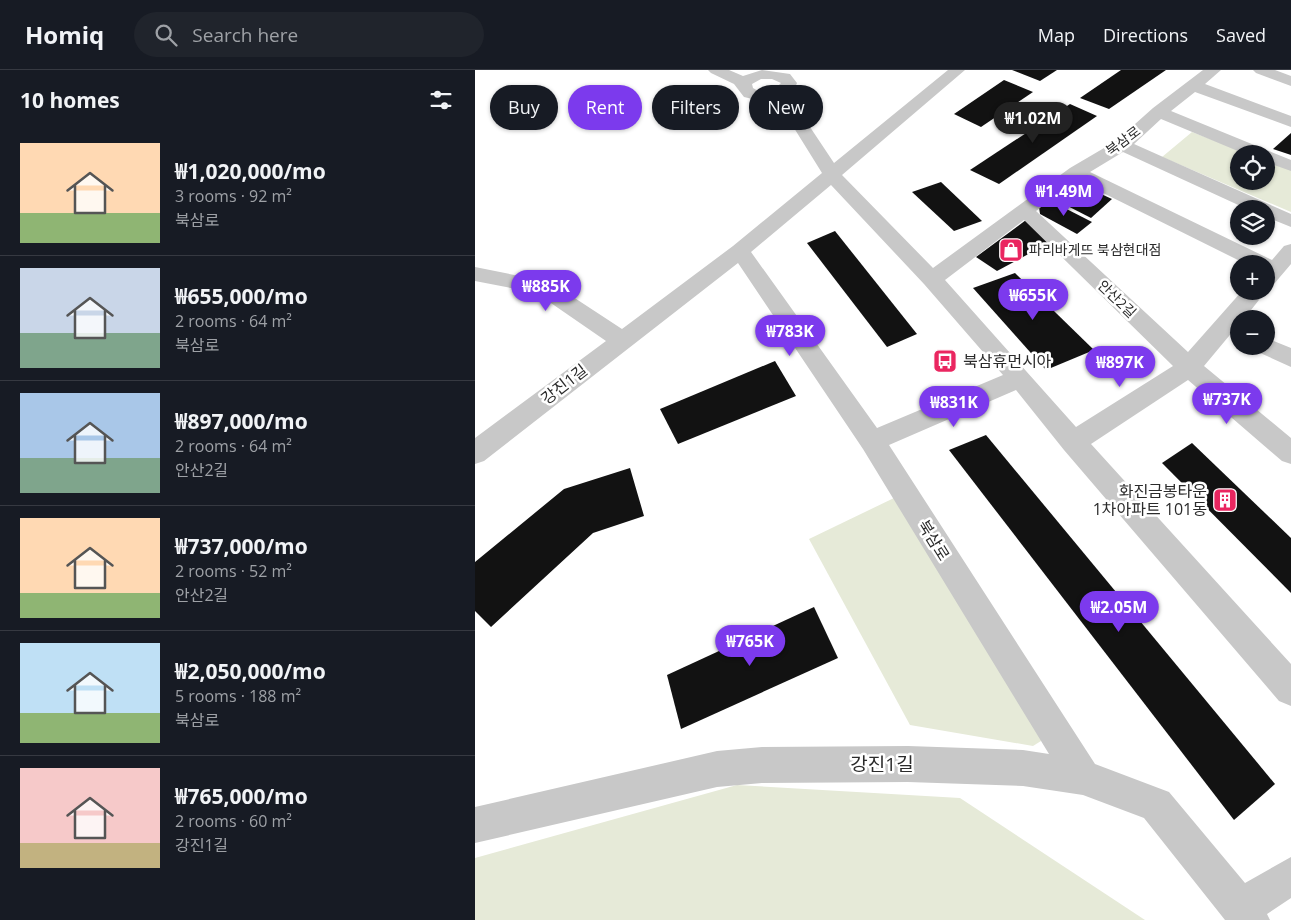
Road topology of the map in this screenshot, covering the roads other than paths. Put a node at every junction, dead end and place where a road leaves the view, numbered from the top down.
1 (716, 70) edge
2 (727, 70) edge
3 (957, 70) edge
4 (1213, 70) edge
5 (1261, 70) edge
6 (802, 74) dead end
7 (1291, 81) edge
8 (779, 84) edge
9 (1195, 86) junction
10 (743, 87) junction
11 (1159, 112) junction
12 (1291, 122) edge
13 (1122, 145) junction
14 (1239, 145) edge
15 (1275, 160) edge
16 (1291, 166) edge
17 (1076, 172) junction
18 (832, 175) junction
19 (1245, 200) edge
20 (1024, 210) junction
21 (1275, 214) edge
22 (1291, 221) edge
23 (740, 251) junction
24 (1291, 251) edge
25 (1240, 255) edge
26 (1275, 268) edge
27 (475, 274) edge
28 (932, 279) junction
29 (1230, 330) edge
30 (622, 340) junction
31 (1275, 350) edge
32 (1291, 358) edge
33 (1189, 367) junction
34 (1020, 378) junction
35 (871, 441) junction
36 (1073, 442) junction
37 (475, 453) edge
38 (1291, 453) edge
39 (1291, 689) edge
40 (1083, 777) junction
41 (475, 825) edge
42 (1291, 876) edge
43 (1246, 914) edge

1 - 10 street
2 - 8 street
3 - 18 street
4 - 9 street, 북삼로
5 - 7 street
6 - 8 street
8 - 10 street
8 - 10 street
8 - 18 street
9 - 11 street, 북삼로
9 - 12 street
11 - 13 street, 북삼로
11 - 14 street
13 - 17 street, 북삼로
13 - 19 street
15 - 16 street
17 - 20 street, 북삼로
17 - 25 street
18 - 23 street
18 - 28 street
20 - 28 street, 북삼로
20 - 33 street, 안산2길
21 - 22 street
23 - 30 street, 강진1길
23 - 35 street, 북삼로
24 - 26 street
27 - 30 street
28 - 34 street
29 - 33 street
30 - 37 street, 강진1길
31 - 32 street
33 - 36 street
33 - 38 street, 안산2길
34 - 35 street
34 - 36 street
35 - 40 street, 북삼로
36 - 39 street
40 - 41 street, 강진1길
40 - 43 street, 강진1길
42 - 43 street

